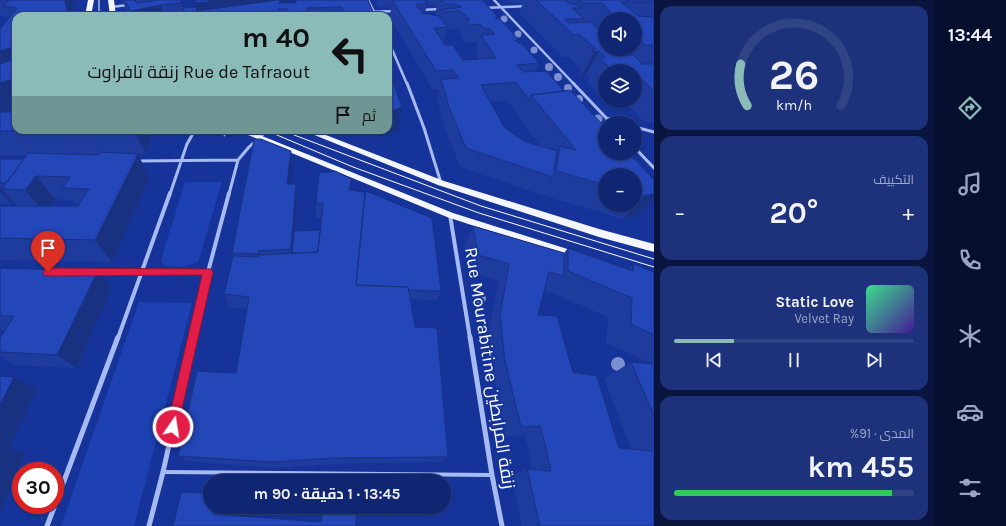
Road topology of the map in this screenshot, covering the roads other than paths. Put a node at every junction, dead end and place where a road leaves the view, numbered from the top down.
1 (91, 0) edge
2 (111, 0) edge
3 (368, 0) edge
4 (494, 0) edge
5 (129, 5) edge
6 (532, 6) dead end
7 (111, 7) junction
8 (501, 7) junction
9 (477, 8) edge
10 (446, 9) edge
11 (414, 10) edge
12 (398, 11) edge
13 (89, 12) edge
14 (112, 12) edge
15 (363, 12) edge
16 (374, 12) junction
17 (392, 48) edge
18 (604, 116) edge
19 (642, 129) edge
20 (654, 132) edge
21 (193, 134) edge
22 (249, 134) edge
23 (263, 134) edge
24 (316, 134) edge
25 (258, 138) junction
26 (642, 155) edge
27 (182, 160) junction
28 (238, 160) junction
29 (130, 161) edge
30 (654, 168) edge
31 (441, 183) junction
32 (450, 215) junction
33 (654, 248) edge
34 (584, 258) edge
35 (87, 272) edge
36 (143, 272) junction
37 (208, 272) junction
38 (163, 472) junction
39 (492, 475) junction
40 (64, 481) edge
41 (52, 514) edge
42 (47, 526) edge
43 (148, 526) edge
44 (502, 526) edge

1 - 13 main road
2 - 7 main road
3 - 16 street
4 - 8 street
5 - 7 street
6 - 8 street
7 - 14 main road
8 - 9 street
8 - 18 street
10 - 11 street
12 - 16 street
15 - 16 street
17 - 31 street
19 - 20 street
21 - 27 street
22 - 25 main road
23 - 25 street
24 - 31 main road
25 - 28 street
25 - 32 main road
26 - 30 street
27 - 28 street
27 - 29 street
27 - 36 street
28 - 37 street
31 - 33 main road
32 - 34 main road
32 - 39 street, Rue Mourabitine زنقة المرابطين
35 - 36 street
36 - 37 street
36 - 40 street
37 - 38 street
38 - 39 lane
38 - 43 street
39 - 44 street, Rue Mourabitine زنقة المرابطين
41 - 42 street

